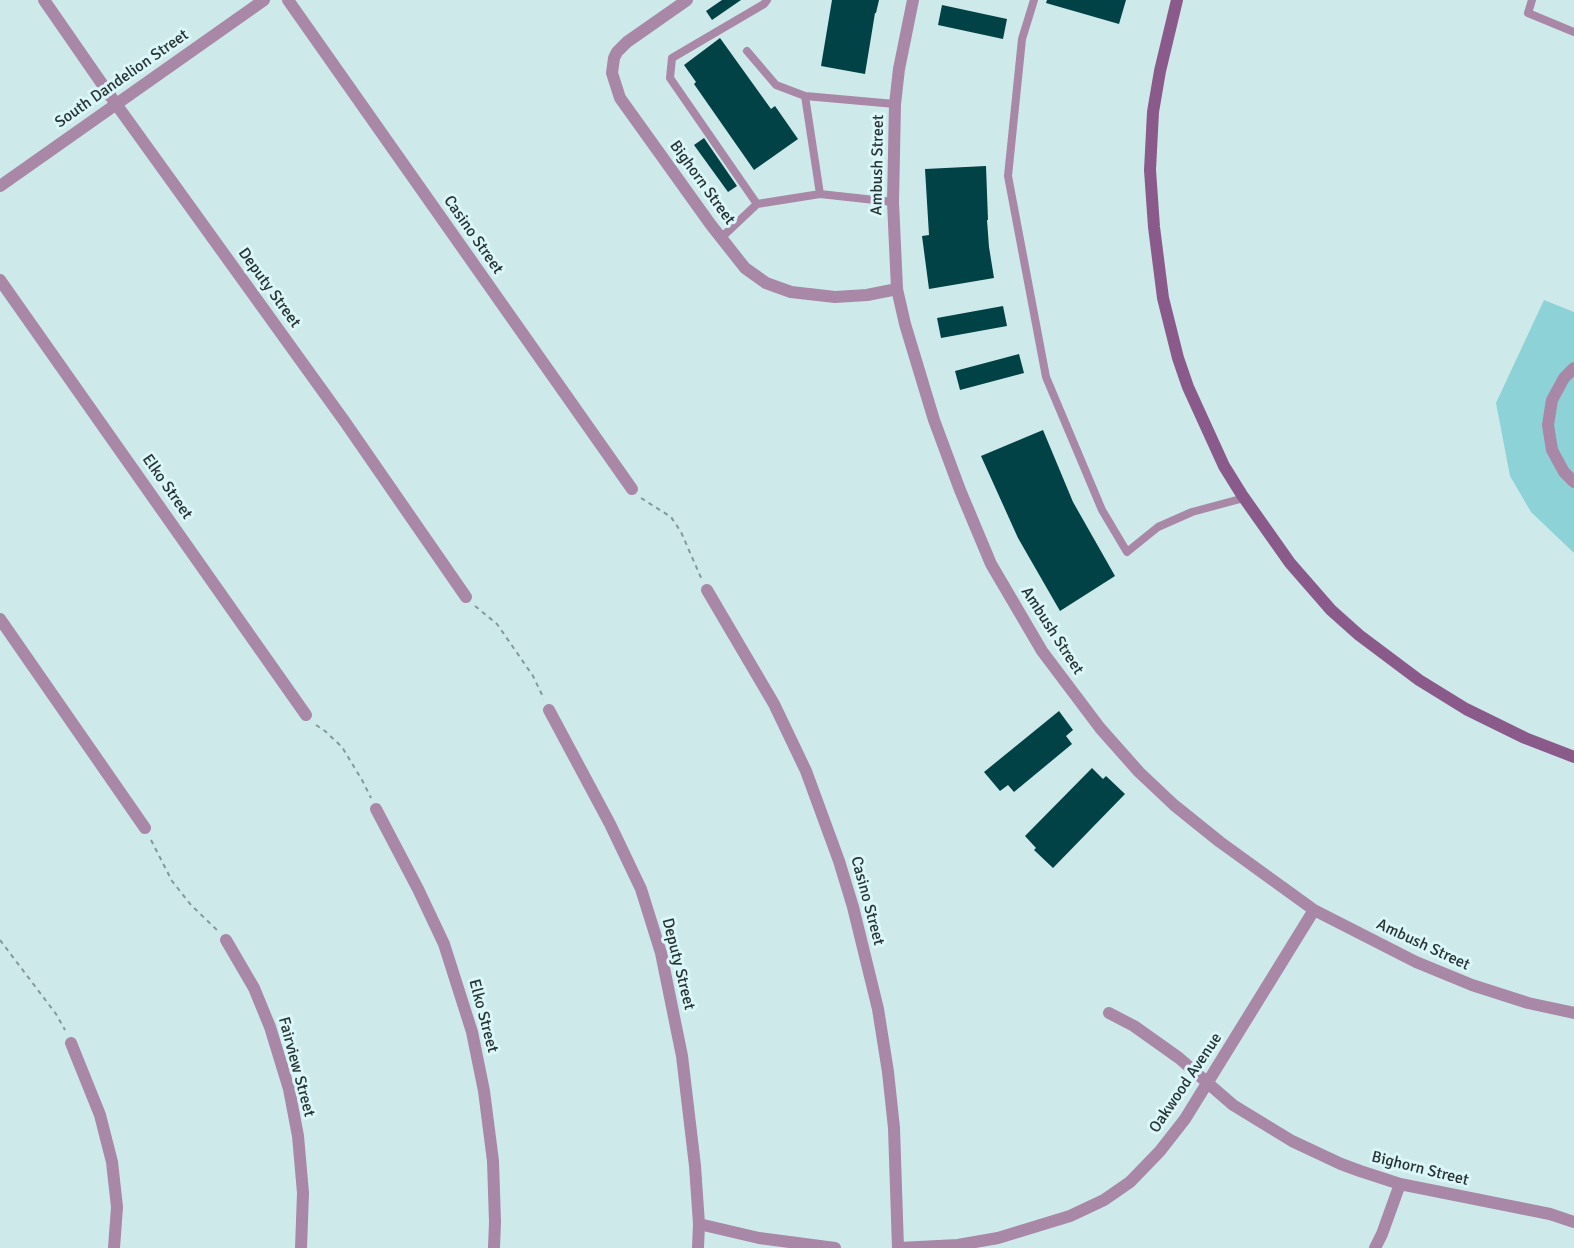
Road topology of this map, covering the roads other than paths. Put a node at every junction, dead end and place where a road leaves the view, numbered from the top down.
1 (44, 0) edge
2 (264, 0) edge
3 (288, 0) edge
4 (687, 0) edge
5 (767, 0) edge
6 (913, 0) edge
7 (1034, 0) edge
8 (1177, 0) edge
9 (1532, 0) edge
10 (1574, 32) edge
11 (747, 51) dead end
12 (805, 96) junction
13 (116, 104) junction
14 (896, 104) junction
15 (0, 186) edge
16 (820, 194) junction
17 (892, 202) junction
18 (757, 204) junction
19 (721, 238) junction
20 (0, 280) edge
21 (897, 289) junction
22 (1574, 368) edge
23 (1574, 482) edge
24 (632, 489) road end
25 (1244, 498) junction
26 (707, 590) road end
27 (466, 597) road end
28 (0, 619) edge
29 (549, 710) road end
30 (306, 715) road end
31 (1574, 757) edge
32 (376, 809) road end
33 (145, 828) road end
34 (1314, 910) junction
35 (226, 940) road end
36 (1574, 1012) edge
37 (1109, 1013) dead end
38 (71, 1043) road end
39 (1208, 1083) junction
40 (1400, 1184) junction
41 (1574, 1222) edge
42 (699, 1224) junction
43 (114, 1248) edge
44 (301, 1248) edge
45 (494, 1248) edge
46 (698, 1248) edge
47 (835, 1248) edge
48 (898, 1248) edge
49 (1375, 1248) edge

1 - 13 street, Deputy Street
2 - 13 street, South Dandelion Street
3 - 24 street, Casino Street
4 - 19 street, Bighorn Street
5 - 18 lane
6 - 14 street, Ambush Street
7 - 25 lane
8 - 25 main road
9 - 10 lane
11 - 12 lane
12 - 14 lane
12 - 16 lane
13 - 15 street, South Dandelion Street
13 - 27 street, Deputy Street
14 - 17 street, Ambush Street
16 - 17 lane
16 - 18 lane
17 - 21 street, Ambush Street
18 - 19 lane
19 - 21 street, Bighorn Street
20 - 30 street, Elko Street
21 - 34 street, Ambush Street
22 - 23 street
25 - 31 main road
26 - 48 street, Casino Street
28 - 33 street
29 - 42 street, Deputy Street
32 - 45 street, Elko Street
34 - 36 street, Ambush Street
34 - 39 street, Oakwood Avenue
35 - 44 street, Fairview Street
37 - 39 street, Bighorn Street
38 - 43 street
39 - 40 street, Bighorn Street
39 - 48 street, Oakwood Avenue
40 - 41 street, Bighorn Street
40 - 49 street
42 - 46 street, Deputy Street
42 - 47 street

